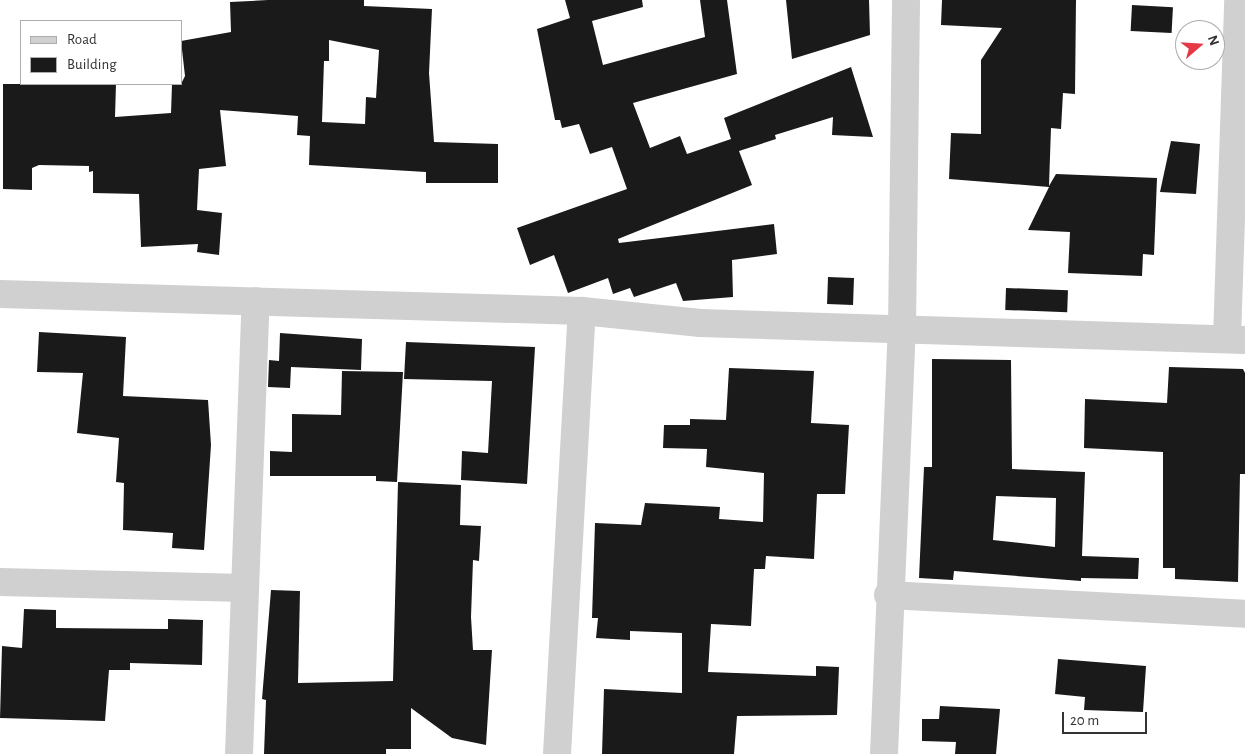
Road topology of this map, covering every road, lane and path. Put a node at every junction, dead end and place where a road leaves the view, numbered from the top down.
1 (906, 0) edge
2 (1238, 0) edge
3 (0, 294) edge
4 (256, 301) junction
5 (582, 311) junction
6 (902, 330) junction
7 (1236, 340) edge
8 (0, 582) edge
9 (245, 588) junction
10 (888, 595) junction
11 (1245, 614) edge
12 (239, 754) edge
13 (557, 754) edge
14 (884, 754) edge

1 - 6 street
2 - 7 street
3 - 4 street
4 - 5 street
4 - 9 street
5 - 6 street
5 - 13 street
6 - 7 street
6 - 10 street
8 - 9 street
9 - 12 street
10 - 11 street
10 - 14 street

